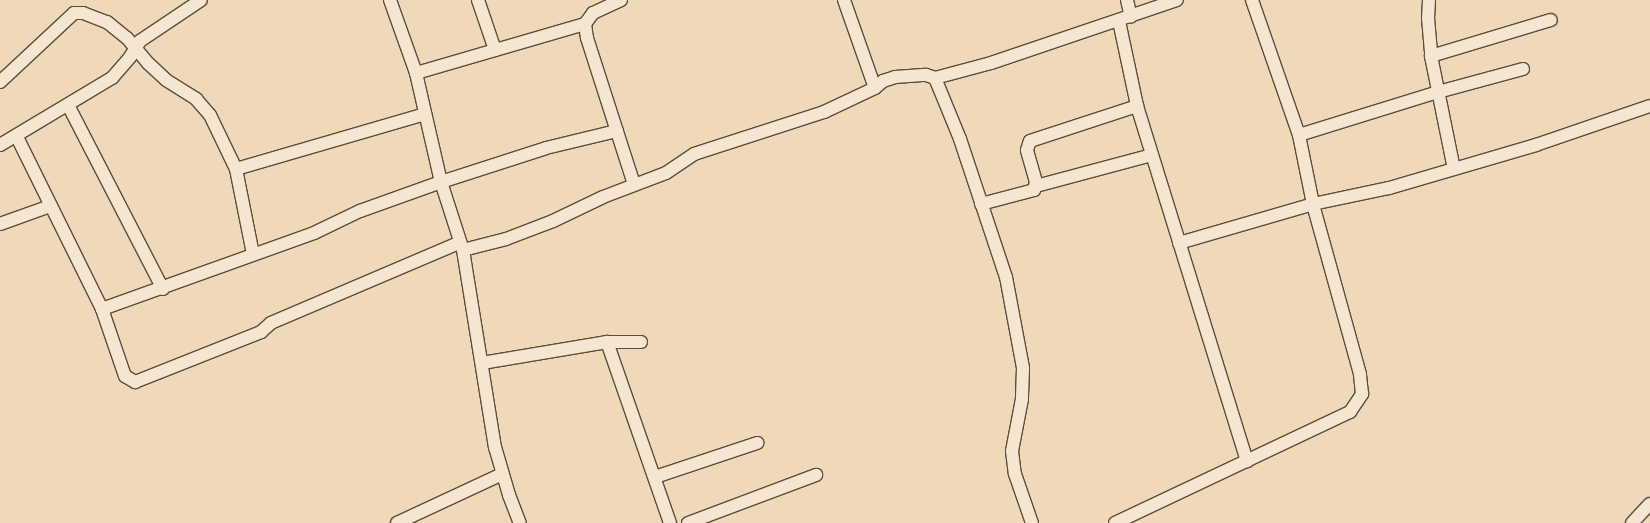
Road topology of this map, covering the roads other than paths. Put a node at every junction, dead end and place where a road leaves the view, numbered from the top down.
1 (201, 0) edge
2 (390, 0) edge
3 (478, 0) edge
4 (588, 0) edge
5 (621, 0) edge
6 (844, 0) edge
7 (1127, 0) edge
8 (1177, 0) edge
9 (1252, 0) edge
10 (1429, 0) edge
11 (593, 12) junction
12 (1131, 17) junction
13 (1551, 20) dead end
14 (1119, 21) junction
15 (585, 24) junction
16 (135, 47) junction
17 (495, 50) junction
18 (1431, 56) junction
19 (1523, 69) dead end
20 (416, 73) junction
21 (935, 78) junction
22 (0, 82) edge
23 (874, 88) junction
24 (1438, 92) junction
25 (68, 105) junction
26 (1137, 106) junction
27 (1650, 106) edge
28 (425, 114) junction
29 (617, 131) junction
30 (1299, 135) junction
31 (17, 137) junction
32 (0, 145) edge
33 (1152, 156) junction
34 (236, 169) junction
35 (1454, 169) junction
36 (441, 182) junction
37 (634, 184) junction
38 (1036, 186) junction
39 (981, 204) junction
40 (1313, 204) junction
41 (50, 206) junction
42 (0, 224) edge
43 (1178, 243) junction
44 (461, 246) junction
45 (253, 254) junction
46 (163, 289) junction
47 (102, 309) junction
48 (607, 342) junction
49 (641, 342) dead end
50 (482, 363) junction
51 (757, 443) dead end
52 (1247, 461) junction
53 (502, 474) junction
54 (816, 474) dead end
55 (655, 477) junction
56 (1650, 504) edge
57 (396, 523) edge
58 (520, 523) edge
59 (670, 523) edge
60 (688, 523) edge
61 (1032, 523) edge
62 (1114, 523) edge
63 (1632, 523) edge

1 - 16 street
2 - 20 street
3 - 17 street
4 - 11 street
5 - 11 street
6 - 23 street
7 - 12 street
8 - 12 street
9 - 30 street
10 - 18 street
11 - 15 street
12 - 14 street
13 - 18 street
14 - 21 street
14 - 26 street
15 - 17 street
15 - 29 street
16 - 22 street
16 - 25 street
16 - 34 street
17 - 20 street
18 - 24 street
19 - 24 street
20 - 28 street
21 - 23 street
21 - 39 street
23 - 37 street
24 - 30 street
24 - 35 street
25 - 31 street
25 - 46 street
26 - 33 street
26 - 38 street
27 - 35 street
28 - 34 street
28 - 36 street
29 - 36 street
29 - 37 street
30 - 40 street
31 - 32 street
31 - 41 street
33 - 38 street
33 - 43 street
34 - 45 street
35 - 40 street
36 - 44 street
36 - 45 street
37 - 44 street
38 - 39 street
39 - 61 street
40 - 43 street
40 - 52 street
41 - 42 street
41 - 47 street
43 - 52 street
44 - 47 street
44 - 50 street
45 - 46 street
46 - 47 street
48 - 49 street
48 - 50 street
48 - 55 street
50 - 53 street
51 - 55 street
52 - 62 street
53 - 57 street
53 - 58 street
54 - 60 street
55 - 59 street
56 - 63 street

